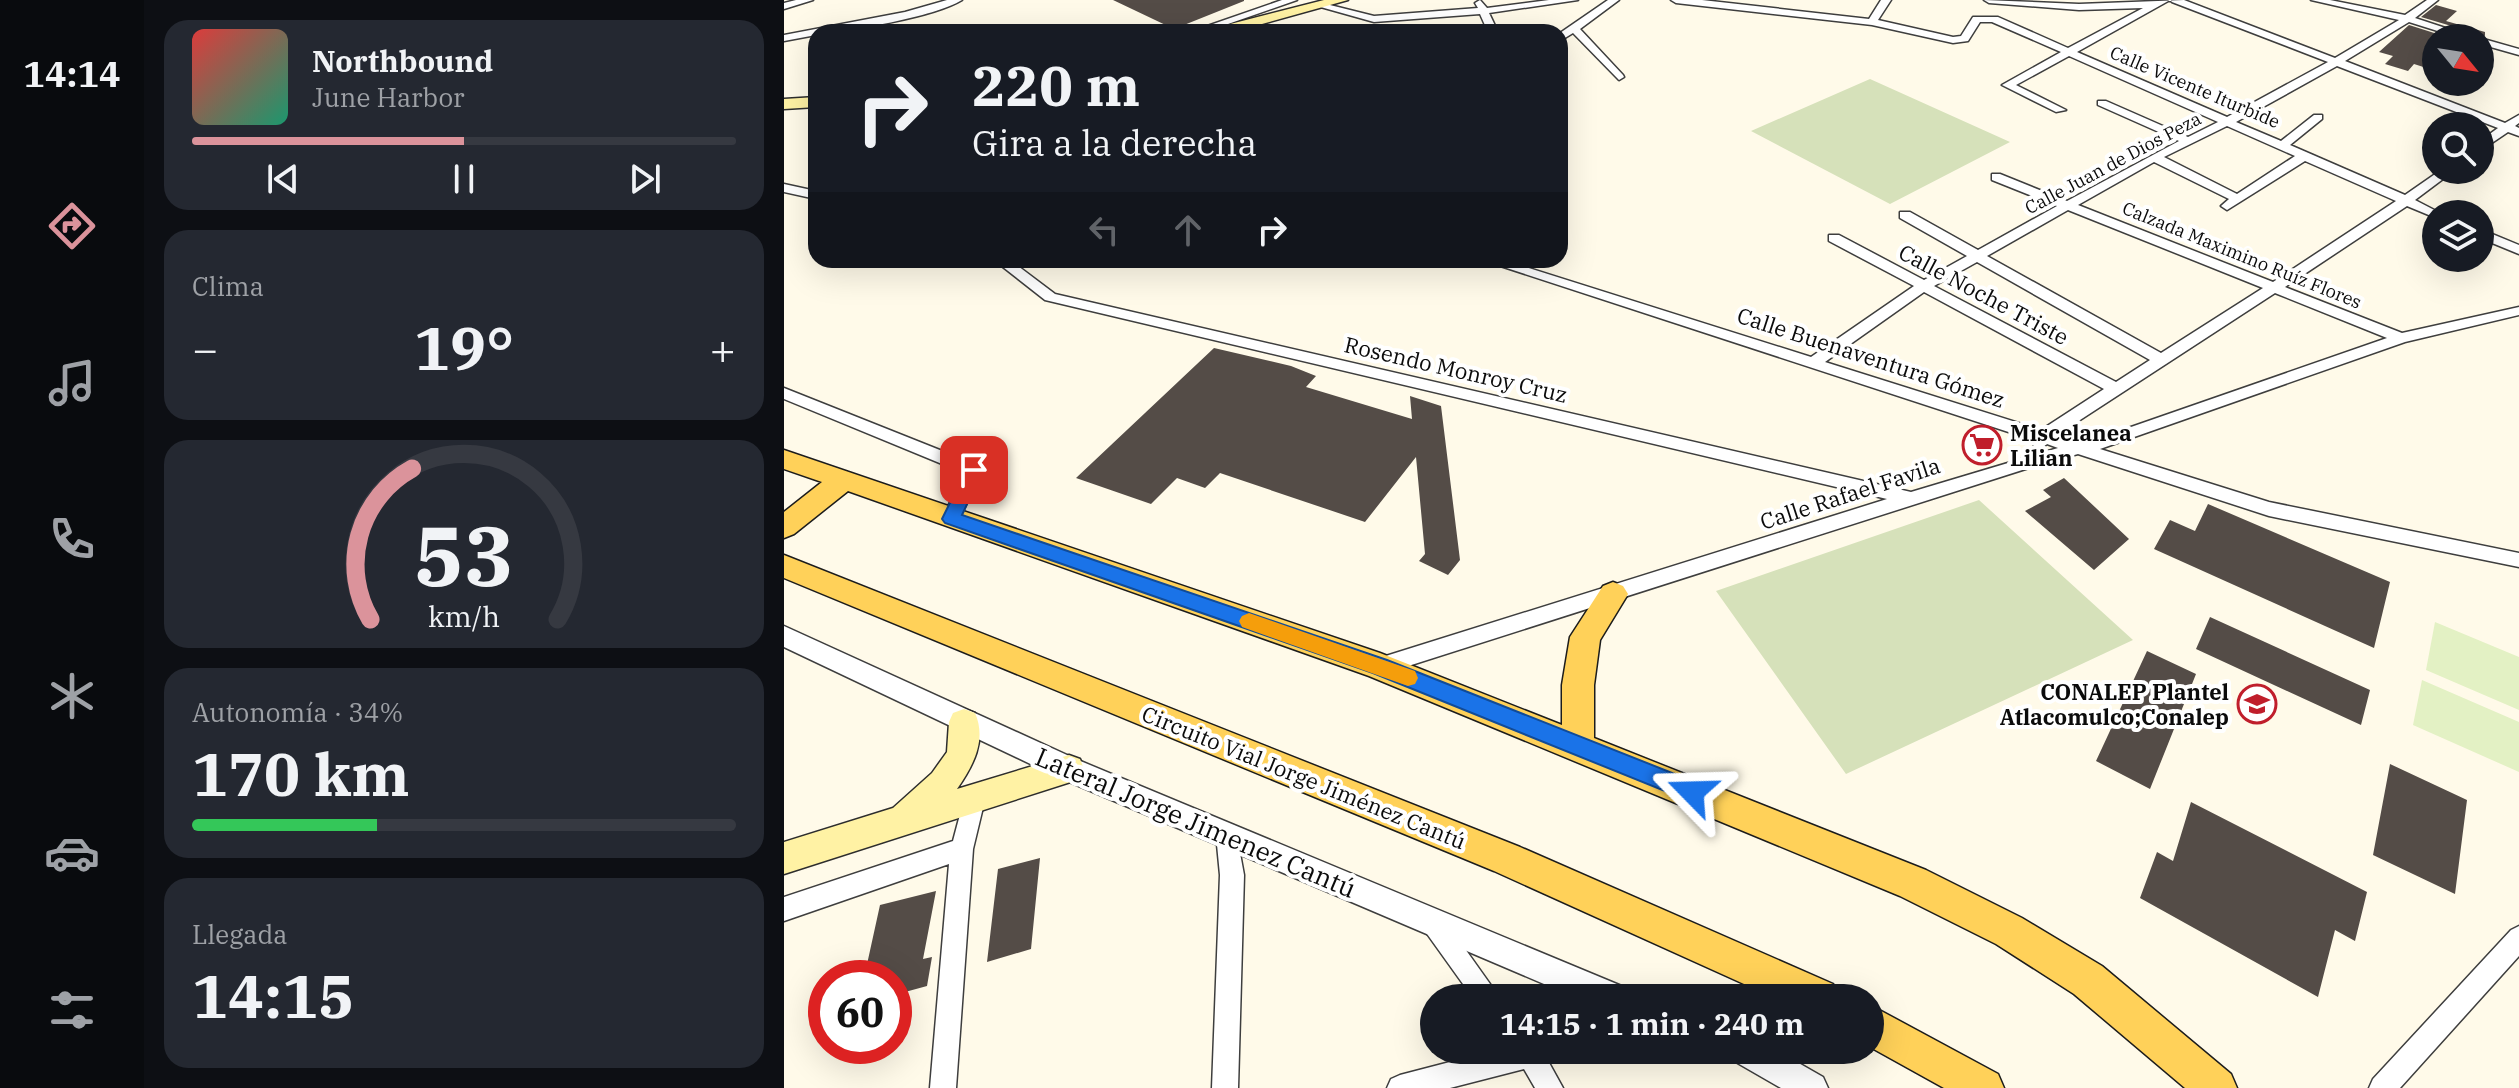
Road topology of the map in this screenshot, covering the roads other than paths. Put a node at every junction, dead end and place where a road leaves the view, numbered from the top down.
1 (808, 0) edge
2 (957, 0) edge
3 (1292, 0) edge
4 (1362, 0) edge
5 (1573, 0) edge
6 (1614, 0) edge
7 (1676, 0) edge
8 (1793, 0) edge
9 (1886, 0) edge
10 (1997, 0) edge
11 (2175, 0) edge
12 (2316, 0) edge
13 (2433, 0) edge
14 (1691, 1) edge
15 (2161, 2) edge
16 (1347, 5) edge
17 (784, 6) edge
18 (1322, 6) junction
19 (1481, 6) edge
20 (1788, 13) junction
21 (2408, 19) junction
22 (1872, 22) junction
23 (858, 24) edge
24 (1219, 24) edge
25 (1249, 24) edge
26 (1283, 24) edge
27 (2425, 24) edge
28 (1574, 28) junction
29 (1568, 32) edge
30 (808, 33) edge
31 (784, 38) edge
32 (2494, 45) edge
33 (2519, 52) edge
34 (2071, 53) junction
35 (2336, 62) junction
36 (1619, 77) dead end
37 (808, 102) edge
38 (2102, 103) dead end
39 (784, 104) edge
40 (2060, 110) dead end
41 (2318, 117) dead end
42 (2519, 118) edge
43 (2228, 122) junction
44 (2513, 130) edge
45 (2494, 140) edge
46 (2190, 142) junction
47 (2283, 145) junction
48 (2304, 156) junction
49 (2154, 157) junction
50 (1996, 177) dead end
51 (2430, 184) edge
52 (784, 188) edge
53 (808, 193) edge
54 (2406, 201) junction
55 (2069, 205) junction
56 (2422, 208) edge
57 (1905, 215) dead end
58 (1834, 238) dead end
59 (2494, 239) edge
60 (2519, 250) edge
61 (1976, 256) junction
62 (1012, 268) edge
63 (1514, 268) edge
64 (1922, 287) junction
65 (2275, 288) junction
66 (2519, 311) edge
67 (2401, 338) junction
68 (2160, 359) junction
69 (1813, 363) junction
70 (2115, 388) junction
71 (784, 393) edge
72 (2042, 437) junction
73 (2074, 449) junction
74 (784, 459) edge
75 (2033, 460) junction
76 (844, 480) junction
77 (1911, 499) junction
78 (951, 519) junction
79 (784, 527) edge
80 (2519, 560) edge
81 (784, 566) edge
82 (1613, 594) junction
83 (784, 636) edge
84 (1380, 666) junction
85 (964, 722) junction
86 (1578, 745) junction
87 (1069, 769) junction
88 (974, 799) junction
89 (900, 822) junction
90 (1227, 834) junction
91 (962, 849) junction
92 (784, 858) edge
93 (784, 909) edge
94 (1432, 921) junction
95 (2519, 938) edge
96 (1478, 984) edge
97 (1580, 984) edge
98 (1788, 984) edge
99 (1884, 1033) edge
100 (1485, 1064) edge
101 (1535, 1064) edge
102 (1770, 1064) edge
103 (943, 1088) edge
104 (1225, 1088) edge
105 (1400, 1088) edge
106 (1550, 1088) edge
107 (1812, 1088) edge
108 (1984, 1088) edge
109 (2217, 1088) edge
110 (2382, 1088) edge

1 - 17 street
2 - 23 street
3 - 24 street
4 - 16 street
5 - 19 street
6 - 28 street
7 - 14 street
8 - 20 street
9 - 22 street
10 - 15 street
11 - 35 street
12 - 21 street
13 - 21 street, Calle Juan de Dios Peza
14 - 20 street
15 - 34 street
16 - 18 main road
16 - 19 street
18 - 25 main road
18 - 26 main road
20 - 22 street
21 - 27 street
21 - 35 street, Calle Juan de Dios Peza
22 - 34 street, Calle Vicente Iturbide
28 - 29 street
28 - 36 street
30 - 31 street
32 - 33 street
34 - 40 street
34 - 43 street, Calle Vicente Iturbide
35 - 43 street, Calle Juan de Dios Peza
35 - 44 street
37 - 39 main road
38 - 46 street
41 - 47 street
42 - 44 street
43 - 46 street, Calle Juan de Dios Peza
43 - 47 street, Calle Vicente Iturbide
44 - 45 street
46 - 49 street, Calle Juan de Dios Peza
47 - 48 street, Calle Vicente Iturbide
48 - 49 street
48 - 54 street, Calle Vicente Iturbide
49 - 55 street, Calle Juan de Dios Peza
50 - 55 street, Calzada Maximino Ruíz Flores
51 - 54 street
52 - 53 street
54 - 56 street, Calle Vicente Iturbide
54 - 65 street
55 - 61 street, Calle Juan de Dios Peza
55 - 65 street, Calzada Maximino Ruíz Flores
57 - 61 street, Calle Noche Triste
58 - 64 street, Calle Noche Triste
59 - 60 street
61 - 64 street, Calle Juan de Dios Peza
61 - 68 street, Calle Noche Triste
62 - 77 street, Rosendo Monroy Cruz
63 - 69 street, Calle Buenaventura Gómez
64 - 69 street, Calle Juan de Dios Peza
64 - 70 street, Calle Noche Triste
65 - 67 street, Calzada Maximino Ruíz Flores
65 - 68 street
66 - 67 street, Calle Rafael Favila
67 - 73 street, Calle Rafael Favila
68 - 70 street
69 - 72 street, Calle Buenaventura Gómez
70 - 72 street
71 - 78 street
72 - 73 street, Calle Buenaventura Gómez
72 - 75 street
73 - 75 street, Calle Rafael Favila
73 - 80 street, Calle Buenaventura Gómez
74 - 76 main road
75 - 77 street, Calle Rafael Favila
76 - 78 main road
76 - 79 main road
77 - 82 street, Calle Rafael Favila
78 - 84 main road
81 - 98 main road, Circuito Vial Jorge Jiménez Cantú
82 - 84 street, Calle Rafael Favila
82 - 86 main road
83 - 85 street, Lateral Jorge Jimenez Cantú
84 - 86 main road
85 - 87 street, Lateral Jorge Jimenez Cantú
85 - 89 main road
86 - 109 main road
87 - 88 main road
87 - 90 street, Lateral Jorge Jimenez Cantú
88 - 89 main road
88 - 91 street
89 - 92 main road
90 - 94 street, Lateral Jorge Jimenez Cantú
90 - 104 street
91 - 93 street
91 - 103 street
94 - 96 street
94 - 97 street, Lateral Jorge Jimenez Cantú
95 - 110 street
99 - 108 main road
100 - 105 street
101 - 106 street
102 - 107 street

